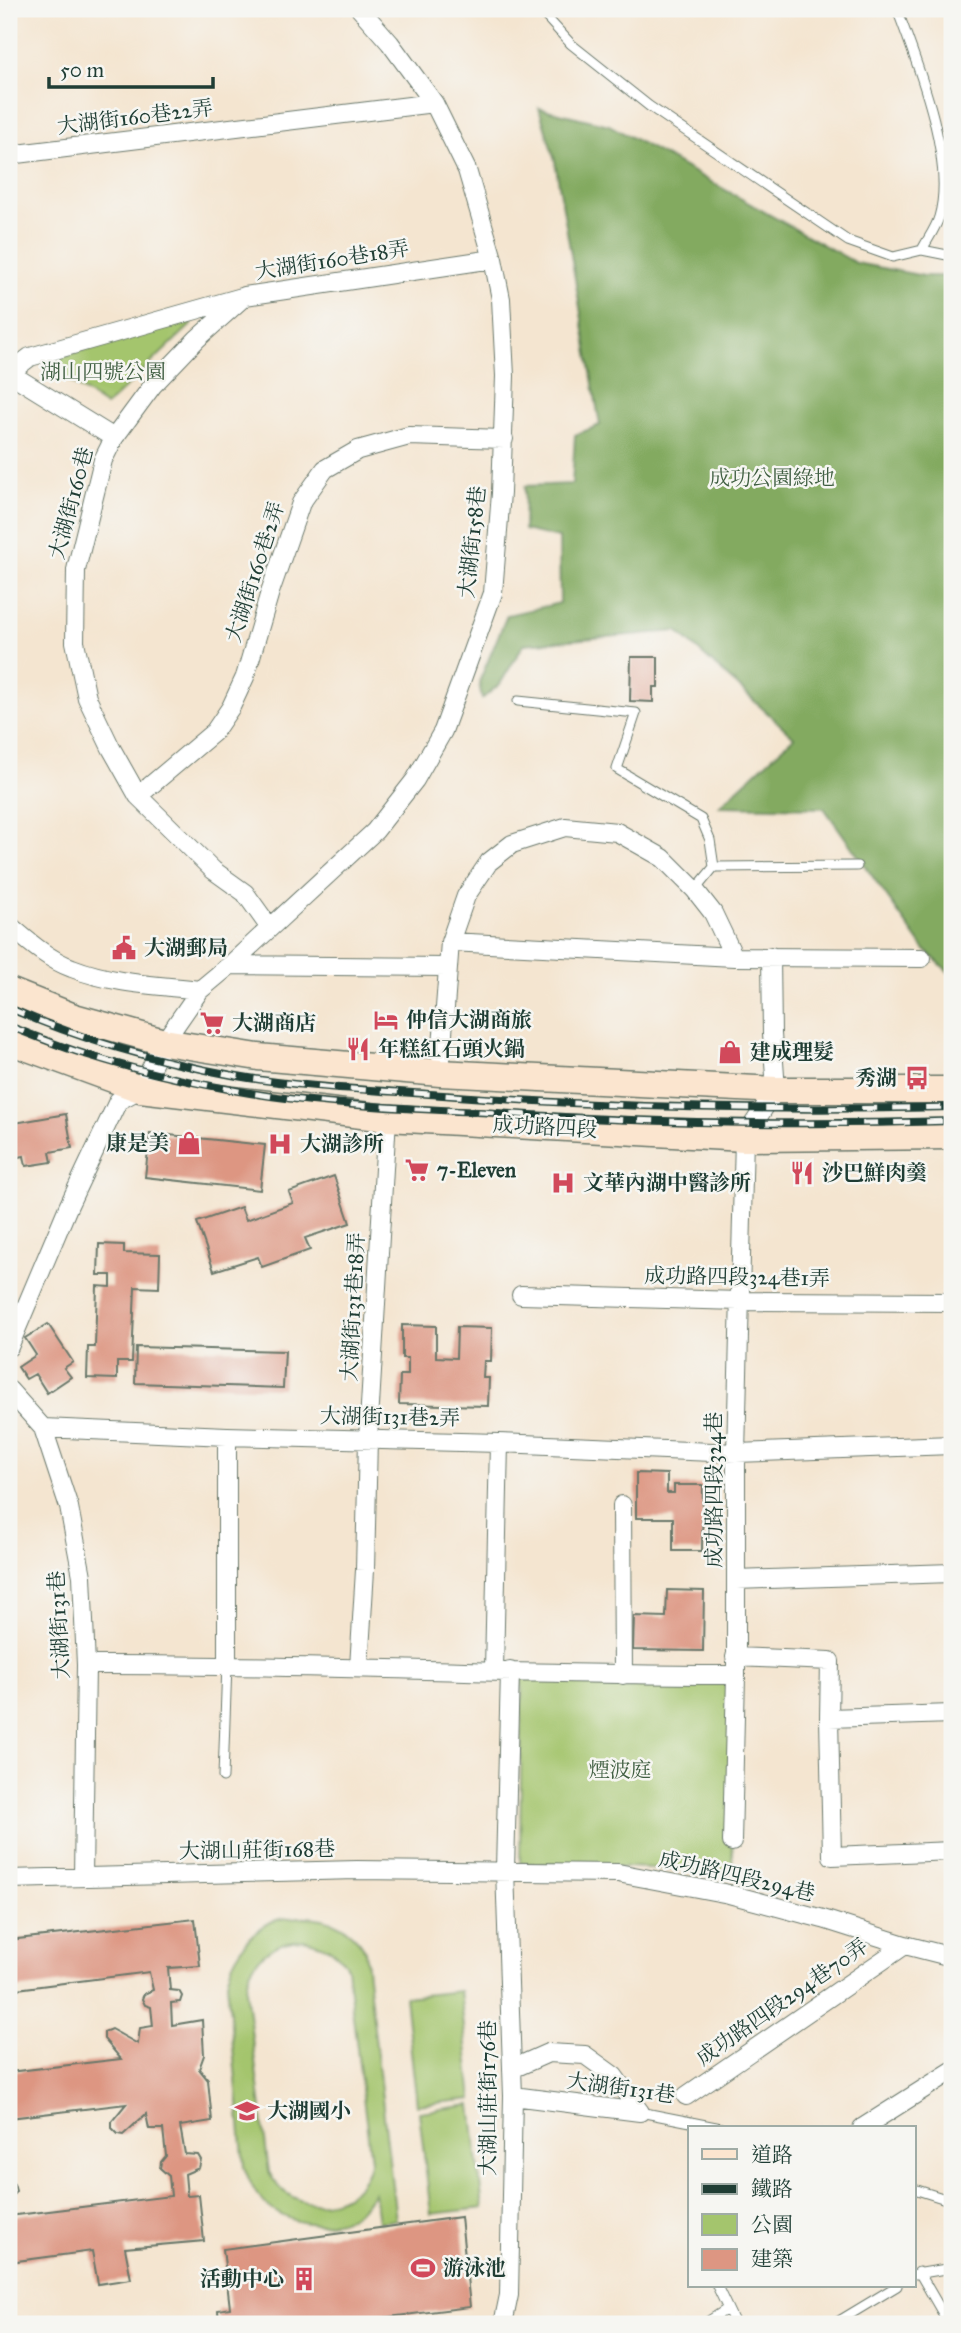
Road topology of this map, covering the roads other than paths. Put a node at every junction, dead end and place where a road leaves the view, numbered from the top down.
1 (360, 9) edge
2 (539, 9) edge
3 (897, 9) edge
4 (434, 103) junction
5 (9, 155) edge
6 (922, 250) junction
7 (952, 256) edge
8 (493, 259) junction
9 (245, 296) junction
10 (9, 373) edge
11 (114, 438) junction
12 (504, 439) junction
13 (518, 701) dead end
14 (138, 796) junction
15 (857, 866) dead end
16 (714, 867) junction
17 (695, 890) junction
18 (9, 925) edge
19 (270, 928) junction
20 (450, 942) junction
21 (771, 956) junction
22 (734, 957) junction
23 (922, 958) dead end
24 (230, 965) junction
25 (447, 967) junction
26 (200, 990) junction
27 (9, 991) edge
28 (9, 1041) edge
29 (164, 1042) junction
30 (440, 1073) junction
31 (140, 1089) junction
32 (776, 1090) junction
33 (952, 1090) edge
34 (387, 1118) junction
35 (952, 1136) edge
36 (744, 1138) junction
37 (521, 1295) dead end
38 (740, 1301) junction
39 (952, 1302) edge
40 (9, 1347) edge
41 (9, 1390) edge
42 (43, 1428) junction
43 (227, 1436) junction
44 (368, 1439) junction
45 (499, 1443) junction
46 (952, 1445) edge
47 (736, 1453) junction
48 (622, 1505) dead end
49 (952, 1573) edge
50 (736, 1580) junction
51 (226, 1664) junction
52 (86, 1665) junction
53 (736, 1666) junction
54 (359, 1667) junction
55 (502, 1671) junction
56 (623, 1675) junction
57 (952, 1714) edge
58 (829, 1718) junction
59 (223, 1777) dead end
60 (732, 1842) dead end
61 (952, 1852) edge
62 (505, 1870) junction
63 (83, 1877) junction
64 (9, 1879) edge
65 (905, 1945) junction
66 (952, 1957) edge
67 (512, 2069) junction
68 (952, 2071) edge
69 (513, 2096) junction
70 (686, 2096) dead end
71 (639, 2112) junction
72 (711, 2126) edge
73 (865, 2126) edge
74 (916, 2190) edge
75 (952, 2201) edge
76 (952, 2268) edge
77 (916, 2274) edge
78 (718, 2288) edge
79 (894, 2288) edge
80 (727, 2309) junction
81 (503, 2324) edge
82 (704, 2324) edge
83 (735, 2324) edge
84 (834, 2324) edge
85 (949, 2324) edge

1 - 4 street, 大湖街158巷
2 - 6 lane
3 - 6 lane
4 - 5 street, 大湖街160巷22弄
4 - 8 street, 大湖街158巷
6 - 7 lane
8 - 9 street, 大湖街160巷18弄
8 - 12 street, 大湖街158巷
9 - 10 street
9 - 11 street, 大湖街160巷18弄
10 - 11 street, 大湖街160巷
11 - 14 street, 大湖街160巷
12 - 14 street, 大湖街160巷2弄
12 - 19 street, 大湖街158巷
13 - 16 lane
14 - 19 street, 大湖街160巷
15 - 16 lane
16 - 17 lane
17 - 20 street
17 - 22 street
18 - 26 street
19 - 24 street, 大湖街158巷
20 - 22 street
20 - 25 street
21 - 22 street
21 - 23 street
21 - 32 street
24 - 25 street
24 - 26 street, 大湖街158巷
25 - 30 street
26 - 29 street, 大湖街158巷
27 - 29 main road
28 - 31 main road, 成功路四段
29 - 30 main road
29 - 31 street
30 - 32 main road
31 - 34 main road, 成功路四段
31 - 40 street
32 - 33 main road
32 - 36 street
34 - 36 main road, 成功路四段
34 - 44 street, 大湖街131巷18弄
35 - 36 main road, 成功路四段
36 - 38 street, 成功路四段324巷
37 - 38 street, 成功路四段324巷1弄
38 - 39 street, 成功路四段324巷1弄
38 - 47 street, 成功路四段324巷
41 - 42 street, 大湖街131巷
42 - 43 street, 大湖街131巷2弄
42 - 52 street, 大湖街131巷
43 - 44 street, 大湖街131巷2弄
43 - 51 street
44 - 45 street, 大湖街131巷2弄
44 - 54 street, 大湖街131巷18弄
45 - 47 street, 大湖街131巷2弄
45 - 55 street
46 - 47 street, 大湖街131巷2弄
47 - 50 street, 成功路四段324巷
48 - 56 street
49 - 50 street
50 - 53 street, 成功路四段324巷
51 - 52 street
51 - 54 street
51 - 59 lane
52 - 63 street, 大湖街131巷
53 - 56 street
53 - 58 street
53 - 60 street, 成功路四段324巷
54 - 55 street
55 - 56 street
55 - 62 street
57 - 58 street
58 - 61 street
62 - 63 street, 大湖山莊街168巷
62 - 65 street, 成功路四段294巷
62 - 67 street, 大湖山莊街176巷
63 - 64 street, 大湖山莊街168巷
65 - 66 street, 成功路四段294巷
65 - 70 street, 成功路四段294巷70弄
67 - 69 street, 大湖山莊街176巷
67 - 71 street
68 - 73 street
69 - 71 street, 大湖街131巷
69 - 81 street, 大湖山莊街176巷
71 - 72 lane, 大湖街131巷
74 - 75 lane
76 - 77 lane
77 - 85 lane
78 - 80 lane
79 - 84 lane
80 - 82 lane
80 - 83 lane

